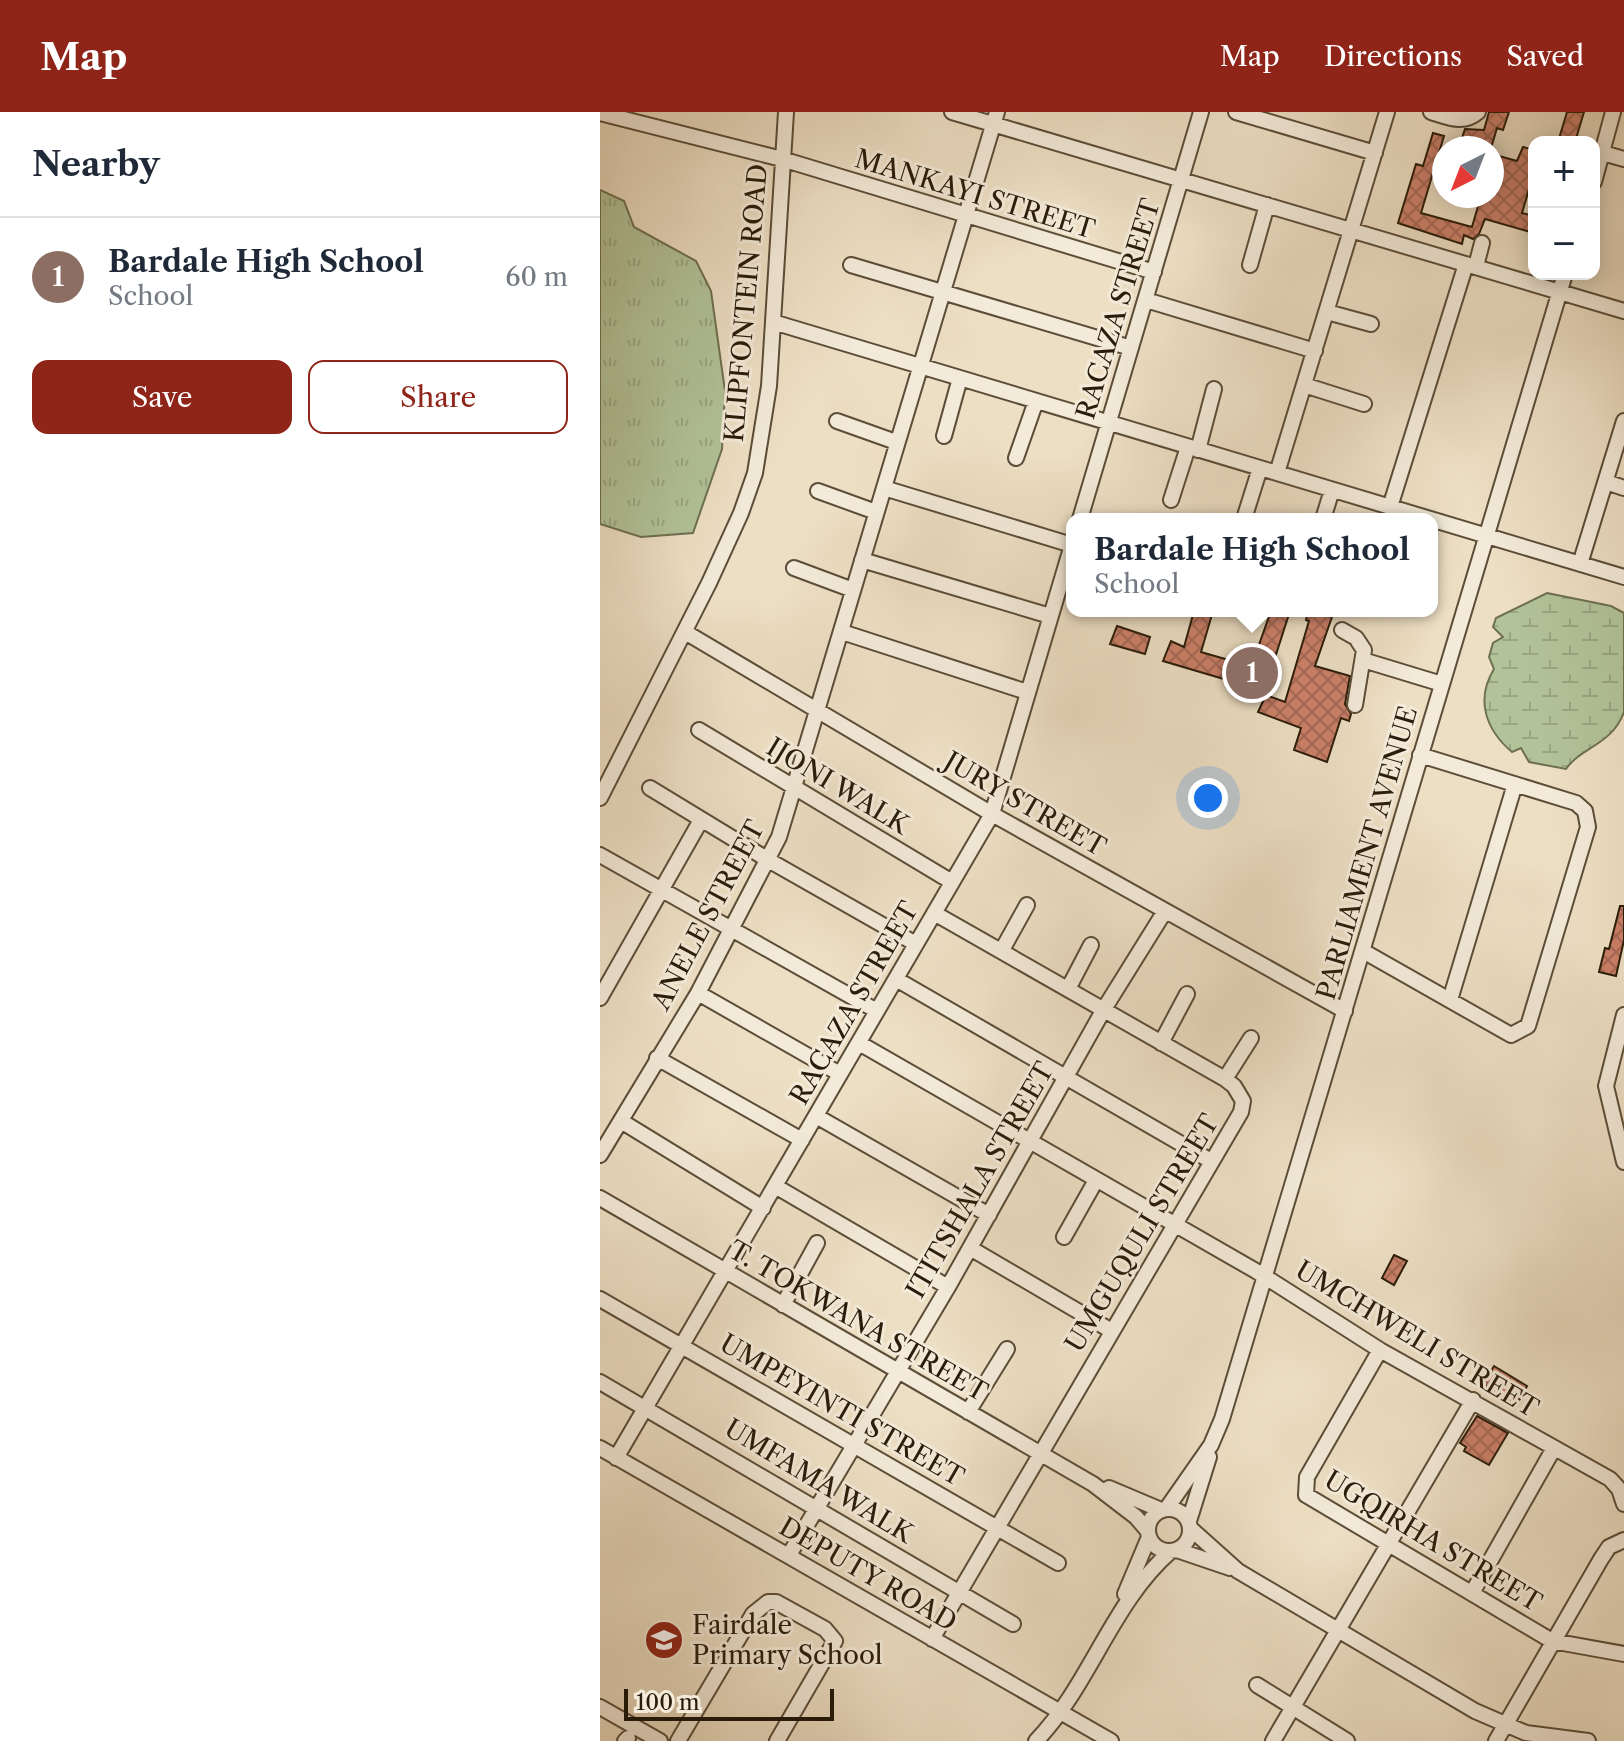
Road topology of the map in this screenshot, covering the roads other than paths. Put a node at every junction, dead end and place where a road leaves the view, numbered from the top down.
1 (786, 112) edge
2 (952, 112) edge
3 (1201, 112) edge
4 (1236, 112) edge
5 (1387, 112) edge
6 (1431, 112) edge
7 (1478, 112) edge
8 (1613, 112) edge
9 (600, 113) edge
10 (995, 118) edge
11 (1375, 153) junction
12 (1603, 153) junction
13 (782, 159) junction
14 (1624, 159) edge
15 (1600, 163) edge
16 (1181, 179) junction
17 (1267, 205) junction
18 (965, 217) junction
19 (1353, 230) junction
20 (1482, 243) dead end
21 (851, 265) dead end
22 (1250, 265) dead end
23 (1471, 265) junction
24 (1154, 272) junction
25 (1563, 280) edge
26 (1560, 289) junction
27 (943, 292) junction
28 (1146, 300) junction
29 (1624, 311) edge
30 (1327, 312) junction
31 (773, 322) junction
32 (1371, 324) dead end
33 (1131, 348) junction
34 (1315, 351) junction
35 (920, 367) junction
36 (960, 378) junction
37 (1304, 385) junction
38 (1214, 389) dead end
39 (1036, 401) junction
40 (1364, 404) dead end
41 (837, 421) dead end
42 (1624, 421) edge
43 (1109, 423) junction
44 (944, 436) dead end
45 (896, 442) junction
46 (1193, 448) junction
47 (1016, 458) dead end
48 (1260, 468) junction
49 (1277, 473) junction
50 (1606, 482) junction
51 (884, 488) junction
52 (1624, 488) edge
53 (1332, 490) junction
54 (818, 491) dead end
55 (1171, 500) dead end
56 (1390, 507) junction
57 (876, 512) junction
58 (1082, 513) edge
59 (1246, 513) edge
60 (1325, 513) edge
61 (1412, 513) edge
62 (1438, 520) edge
63 (1487, 533) junction
64 (1066, 543) edge
65 (862, 560) junction
66 (1066, 564) edge
67 (1580, 564) junction
68 (794, 568) dead end
69 (1624, 577) edge
70 (853, 590) junction
71 (1050, 616) junction
72 (1342, 630) dead end
73 (685, 632) junction
74 (842, 632) junction
75 (1363, 660) junction
76 (1442, 684) junction
77 (1027, 692) junction
78 (1355, 705) dead end
79 (819, 712) junction
80 (699, 730) dead end
81 (1420, 755) junction
82 (1515, 784) junction
83 (794, 787) junction
84 (650, 788) dead end
85 (600, 798) edge
86 (992, 814) junction
87 (701, 820) junction
88 (600, 855) edge
89 (770, 861) junction
90 (952, 882) junction
91 (663, 890) junction
92 (1027, 905) dead end
93 (1165, 911) junction
94 (934, 913) junction
95 (734, 928) junction
96 (916, 944) junction
97 (1091, 945) dead end
98 (1002, 950) junction
99 (1363, 951) junction
100 (896, 979) junction
101 (1068, 989) junction
102 (698, 993) junction
103 (1187, 994) dead end
104 (600, 998) edge
105 (1450, 1000) junction
106 (1104, 1009) junction
107 (877, 1011) junction
108 (1345, 1011) junction
109 (1624, 1015) edge
110 (1251, 1038) dead end
111 (859, 1043) junction
112 (1161, 1043) junction
113 (657, 1058) junction
114 (840, 1074) junction
115 (1067, 1076) junction
116 (1225, 1079) junction
117 (816, 1116) junction
118 (1619, 1120) edge
119 (621, 1121) junction
120 (802, 1140) junction
121 (1029, 1143) junction
122 (600, 1155) edge
123 (1211, 1161) junction
124 (1624, 1162) edge
125 (1095, 1182) junction
126 (775, 1186) junction
127 (600, 1198) edge
128 (763, 1208) junction
129 (989, 1215) junction
130 (1174, 1225) junction
131 (1064, 1237) dead end
132 (817, 1243) dead end
133 (970, 1248) junction
134 (725, 1271) junction
135 (1266, 1277) junction
136 (948, 1287) junction
137 (600, 1299) edge
138 (783, 1305) junction
139 (1110, 1330) junction
140 (682, 1345) junction
141 (1007, 1349) dead end
142 (1380, 1350) junction
143 (897, 1371) junction
144 (600, 1382) edge
145 (1473, 1400) junction
146 (646, 1407) junction
147 (968, 1412) junction
148 (852, 1443) junction
149 (1211, 1445) junction
150 (600, 1448) edge
151 (1554, 1448) junction
152 (1042, 1454) junction
153 (616, 1458) junction
154 (1093, 1484) junction
155 (1624, 1504) edge
156 (815, 1507) junction
157 (1164, 1509) junction
158 (1190, 1524) junction
159 (997, 1527) junction
160 (1148, 1534) junction
161 (1624, 1540) edge
162 (1390, 1545) junction
163 (1174, 1550) junction
164 (789, 1555) junction
165 (1058, 1563) dead end
166 (1238, 1571) junction
167 (959, 1592) junction
168 (1472, 1593) junction
169 (1013, 1624) dead end
170 (1113, 1625) junction
171 (1339, 1632) junction
172 (932, 1639) junction
173 (1552, 1641) junction
174 (1624, 1654) edge
175 (1257, 1685) dead end
176 (600, 1707) edge
177 (1292, 1708) junction
178 (1060, 1712) junction
179 (1505, 1726) junction
180 (660, 1741) edge
181 (678, 1741) edge
182 (777, 1741) edge
183 (1036, 1741) edge
184 (1111, 1741) edge
185 (1273, 1741) edge
186 (1347, 1741) edge
187 (1496, 1741) edge
188 (1588, 1741) edge

1 - 13 street, KLIPFONTEIN ROAD
2 - 10 street
3 - 16 street, RACAZA STREET
4 - 11 street
5 - 11 street
6 - 7 street
8 - 12 street
9 - 13 street, MANKAYI STREET
10 - 16 street
10 - 18 street, ANELE STREET
11 - 19 street
12 - 14 street
12 - 15 street
13 - 18 street, MANKAYI STREET
13 - 31 street, KLIPFONTEIN ROAD
16 - 17 street
16 - 24 street, RACAZA STREET
17 - 19 street
17 - 22 street
18 - 24 street, MANKAYI STREET
18 - 27 street, ANELE STREET
19 - 23 street
19 - 30 street
20 - 23 street
21 - 27 street
23 - 26 street
23 - 56 street
24 - 28 street, RACAZA STREET
25 - 26 street, PARLIAMENT AVENUE
26 - 29 street
26 - 63 street, PARLIAMENT AVENUE
27 - 33 street
27 - 35 street, ANELE STREET
28 - 33 street, RACAZA STREET
28 - 34 street
30 - 32 street
30 - 34 street
31 - 35 street
31 - 73 street, KLIPFONTEIN ROAD
33 - 43 street, RACAZA STREET
34 - 37 street
35 - 36 street
35 - 45 street, ANELE STREET
36 - 39 street
36 - 44 street
37 - 40 street
37 - 49 street
38 - 46 street
39 - 43 street
39 - 47 street
41 - 45 street
42 - 50 street
43 - 46 street
43 - 58 street, RACAZA STREET
45 - 51 street, ANELE STREET
46 - 48 street
46 - 55 street
48 - 49 street
48 - 59 street
49 - 53 street
50 - 52 street
50 - 67 street
51 - 57 street, ANELE STREET
51 - 64 street
53 - 56 street
53 - 60 street
54 - 57 street
56 - 61 street
57 - 65 street, ANELE STREET
62 - 63 street
63 - 67 street
63 - 76 street, PARLIAMENT AVENUE
65 - 70 street, ANELE STREET
65 - 71 street
66 - 71 street, RACAZA STREET
67 - 69 street
68 - 70 street
70 - 74 street, ANELE STREET
71 - 77 street, RACAZA STREET
72 - 75 street
73 - 79 street, JURY STREET
73 - 85 street, KLIPFONTEIN ROAD
74 - 77 street
74 - 79 street, ANELE STREET
75 - 76 street
75 - 78 street
76 - 81 street, PARLIAMENT AVENUE
77 - 86 street, RACAZA STREET
79 - 83 street, ANELE STREET
79 - 86 street, JURY STREET
80 - 83 street, IJONI WALK
81 - 82 street
81 - 99 street, PARLIAMENT AVENUE
82 - 105 street
82 - 105 street
83 - 89 street, ANELE STREET
83 - 90 street, IJONI WALK
84 - 87 street
86 - 90 street, RACAZA STREET
86 - 93 street, JURY STREET
87 - 89 street
87 - 91 street
88 - 91 street
89 - 95 street, ANELE STREET
89 - 96 street
90 - 94 street, RACAZA STREET
91 - 95 street
91 - 104 street
92 - 98 street
93 - 106 street, ITITSHALA STREET
93 - 108 street, JURY STREET
94 - 96 street, RACAZA STREET
94 - 98 street, UMGUQULI STREET
95 - 102 street, ANELE STREET
95 - 107 street
96 - 100 street, RACAZA STREET
97 - 101 street
98 - 101 street, UMGUQULI STREET
99 - 105 street
99 - 108 street, PARLIAMENT AVENUE
100 - 107 street, RACAZA STREET
100 - 115 street
101 - 106 street, UMGUQULI STREET
102 - 113 street, ANELE STREET
102 - 114 street
103 - 112 street
106 - 112 street, UMGUQULI STREET
106 - 115 street, ITITSHALA STREET
107 - 111 street, RACAZA STREET
108 - 135 street, PARLIAMENT AVENUE
109 - 118 street
110 - 116 street
111 - 114 street, RACAZA STREET
111 - 121 street, UMCHWELI STREET
112 - 116 street, UMGUQULI STREET
113 - 119 street, ANELE STREET
113 - 120 street
114 - 117 street, RACAZA STREET
115 - 121 street, ITITSHALA STREET
115 - 123 street
116 - 123 street, UMGUQULI STREET
117 - 120 street, RACAZA STREET
117 - 129 street
118 - 124 street
119 - 122 street, ANELE STREET
119 - 128 street
120 - 126 street, RACAZA STREET
121 - 125 street, UMCHWELI STREET
121 - 129 street, ITITSHALA STREET
123 - 130 street, UMGUQULI STREET
125 - 130 street, UMCHWELI STREET
125 - 131 street
126 - 128 street, RACAZA STREET
126 - 136 street
127 - 134 street, T. TOKWANA STREET
128 - 134 street, RACAZA STREET
129 - 133 street, ITITSHALA STREET
130 - 135 street, UMCHWELI STREET
130 - 139 street, UMGUQULI STREET
132 - 138 street
133 - 136 street, ITITSHALA STREET
133 - 139 street
134 - 138 street, T. TOKWANA STREET
134 - 140 street, RACAZA STREET
135 - 142 street, UMCHWELI STREET
135 - 149 street, PARLIAMENT AVENUE
136 - 143 street, ITITSHALA STREET
137 - 140 street, UMPEYINTI STREET
138 - 143 street, T. TOKWANA STREET
139 - 152 street, UMGUQULI STREET
140 - 146 street, RACAZA STREET
140 - 148 street, UMPEYINTI STREET
141 - 147 street
142 - 145 street, UMCHWELI STREET
142 - 162 street, UGQIRHA STREET
143 - 147 street, T. TOKWANA STREET
143 - 148 street, ITITSHALA STREET
144 - 146 street, UMFAMA WALK
145 - 151 street, UMCHWELI STREET
145 - 162 street
146 - 153 street, RACAZA STREET
146 - 156 street, UMFAMA WALK
147 - 152 street, T. TOKWANA STREET
148 - 156 street, ITITSHALA STREET
148 - 159 street, UMPEYINTI STREET
149 - 157 street, PARLIAMENT AVENUE
149 - 158 street, PARLIAMENT AVENUE
150 - 153 street, DEPUTY ROAD
151 - 155 street, UMCHWELI STREET
151 - 168 street
152 - 154 street, T. TOKWANA STREET
152 - 159 street, UMGUQULI STREET
153 - 164 street, DEPUTY ROAD
154 - 157 street, T. TOKWANA STREET
154 - 160 street, T. TOKWANA STREET
156 - 164 street, ITITSHALA STREET
156 - 167 street, UMFAMA WALK
157 - 158 street
157 - 160 street
158 - 163 street
158 - 166 street
159 - 165 street, UMPEYINTI STREET
159 - 167 street, UMGUQULI STREET
160 - 163 street
160 - 170 street
161 - 173 street
162 - 168 street, UGQIRHA STREET
162 - 171 street
163 - 166 street
163 - 170 street
164 - 172 street, DEPUTY ROAD
166 - 171 street
167 - 169 street, UMFAMA WALK
167 - 172 street, UMGUQULI STREET
168 - 173 street, UGQIRHA STREET
170 - 178 street
171 - 177 street
171 - 179 street
172 - 178 street, DEPUTY ROAD
173 - 174 street
173 - 179 street
175 - 177 street
176 - 180 street
177 - 185 street
177 - 186 street
178 - 183 street
178 - 184 street, DEPUTY ROAD
179 - 187 street
179 - 188 street
181 - 182 street

